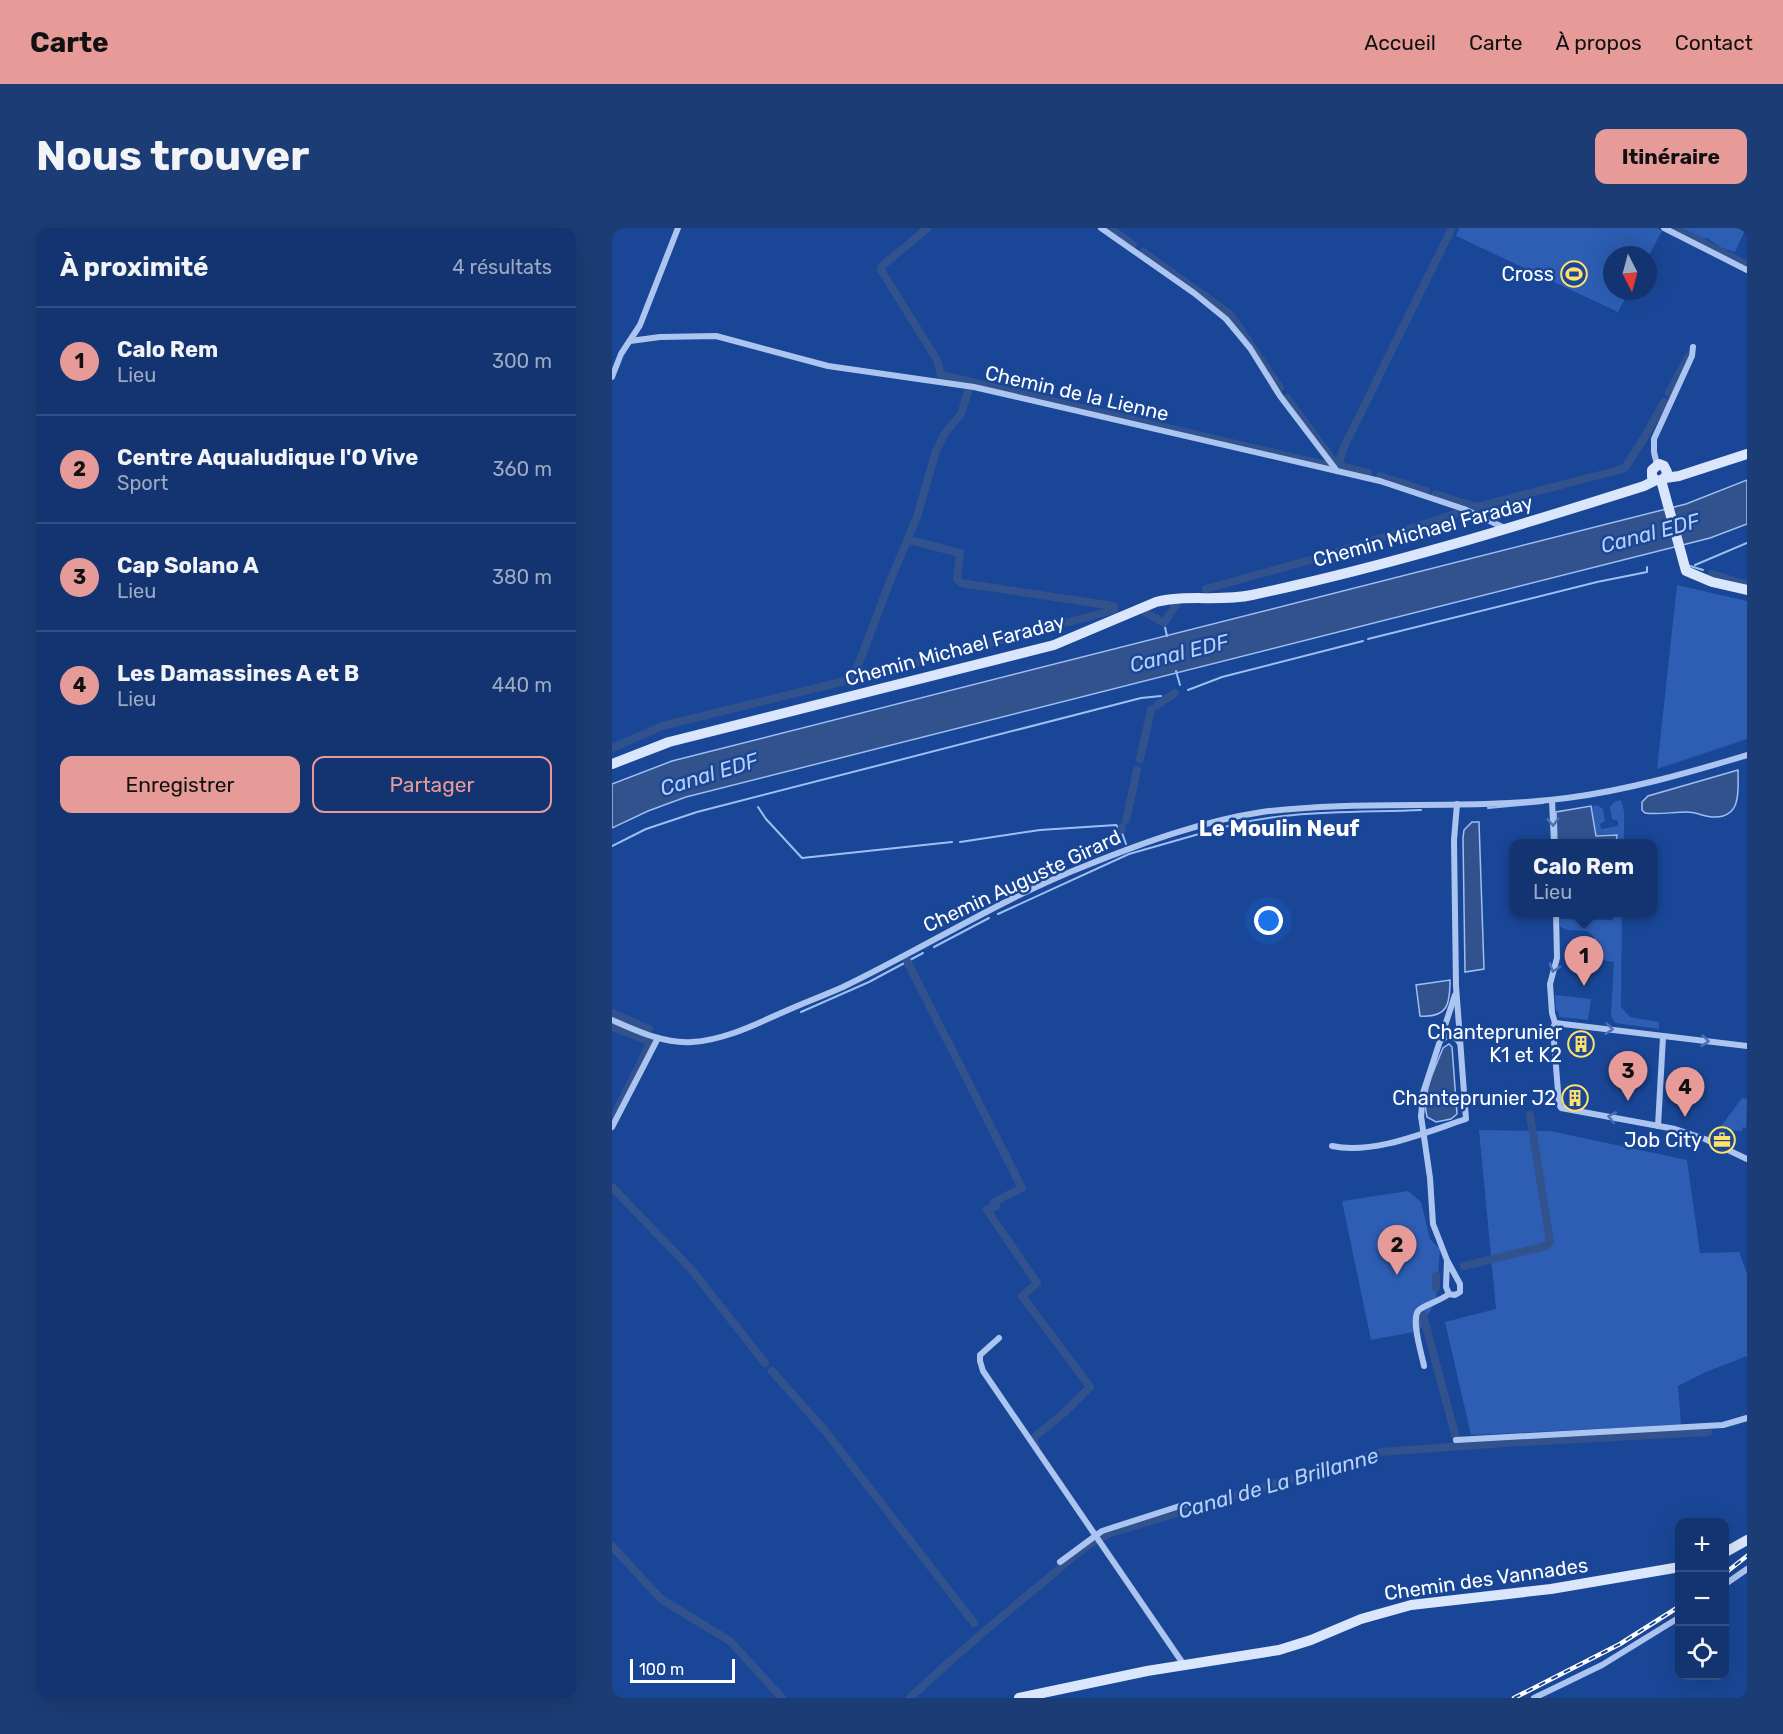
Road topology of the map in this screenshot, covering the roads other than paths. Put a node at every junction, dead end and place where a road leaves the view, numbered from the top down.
1 (678, 228) edge
2 (1101, 228) edge
3 (1664, 228) edge
4 (1747, 270) edge
5 (630, 340) junction
6 (1693, 347) dead end
7 (612, 377) edge
8 (1747, 454) edge
9 (1338, 471) junction
10 (1660, 476) junction
11 (1508, 529) junction
12 (1747, 590) edge
13 (1747, 755) edge
14 (612, 764) edge
15 (1552, 800) junction
16 (1457, 804) junction
17 (1554, 839) edge
18 (1556, 917) edge
19 (1456, 986) junction
20 (612, 1020) edge
21 (1555, 1023) junction
22 (1663, 1037) junction
23 (658, 1038) junction
24 (1441, 1040) junction
25 (1460, 1045) junction
26 (1747, 1046) edge
27 (1421, 1116) junction
28 (1658, 1125) junction
29 (612, 1127) edge
30 (1439, 1128) junction
31 (1424, 1133) junction
32 (1332, 1146) dead end
33 (1747, 1159) edge
34 (1447, 1260) junction
35 (1449, 1294) junction
36 (999, 1338) dead end
37 (1424, 1366) dead end
38 (1747, 1418) edge
39 (1456, 1440) dead end
40 (1189, 1503) dead end
41 (1094, 1536) junction
42 (1747, 1540) edge
43 (1729, 1551) edge
44 (1060, 1562) dead end
45 (1675, 1568) edge
46 (1747, 1569) edge
47 (1729, 1582) edge
48 (1675, 1620) edge
49 (1184, 1665) junction
50 (1020, 1698) edge
51 (1534, 1698) edge

1 - 5 street
2 - 9 street
3 - 4 street
5 - 7 street
5 - 9 street, Chemin de la Lienne
6 - 10 street
8 - 10 main road
9 - 11 street, Chemin de la Lienne
10 - 11 main road, Chemin Michael Faraday
10 - 12 main road
11 - 14 main road, Chemin Michael Faraday
13 - 15 street, Chemin Auguste Girard
15 - 16 street, Chemin Auguste Girard
15 -> 17 street
16 - 19 street
16 - 23 street, Chemin Auguste Girard
18 -> 21 street
19 - 24 street
19 - 25 street
20 - 23 street, Chemin Auguste Girard
21 -> 22 street
28 -> 21 street
22 -> 26 street
22 - 28 street
23 - 29 street
24 - 25 street
24 - 27 street
25 - 30 street
27 - 30 street
27 - 31 street
28 - 33 street
30 - 31 street
31 - 32 street
31 - 34 street
34 - 35 street
34 - 35 street
35 - 37 street
36 - 41 street
38 - 39 street
40 - 41 street
41 - 44 street
41 - 49 street
42 - 43 main road
45 - 49 main road, Chemin des Vannades
46 - 47 street
48 - 51 street
49 - 50 main road, Chemin des Vannades

